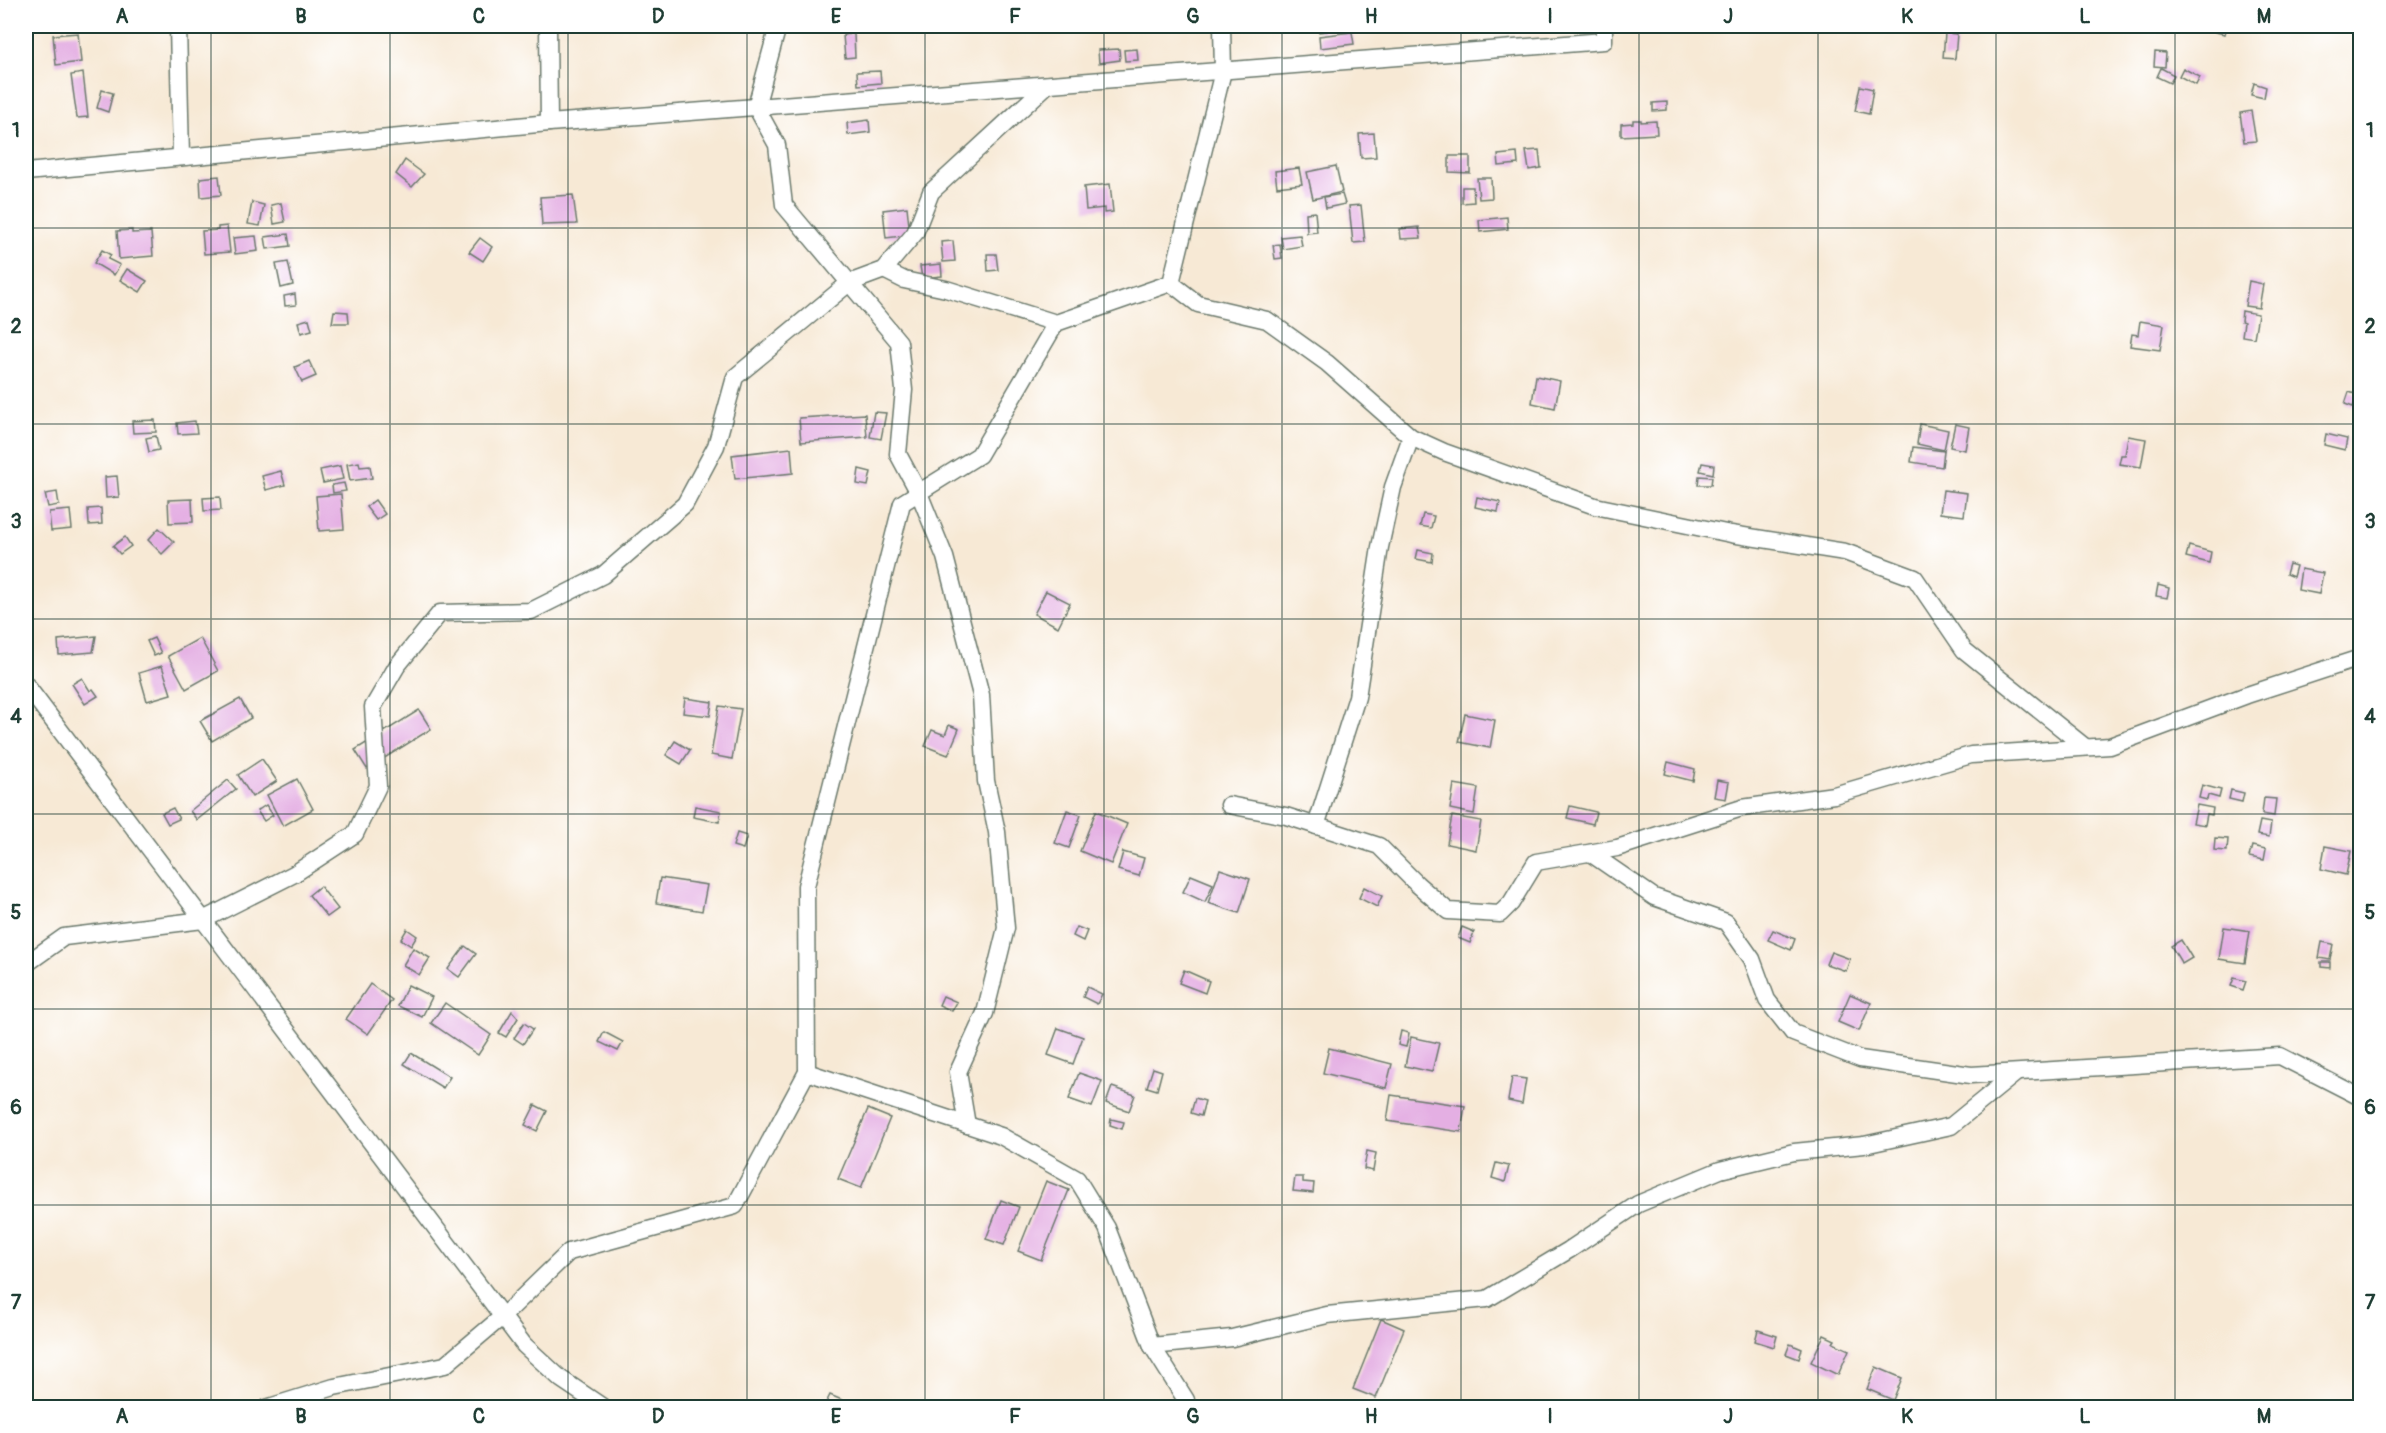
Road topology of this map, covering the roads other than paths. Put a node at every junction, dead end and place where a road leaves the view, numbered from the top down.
1 (178, 26) edge
2 (548, 26) edge
3 (778, 26) edge
4 (1222, 26) edge
5 (1604, 26) edge
6 (1223, 71) junction
7 (1047, 85) junction
8 (756, 107) junction
9 (549, 123) junction
10 (181, 157) junction
11 (26, 171) edge
12 (884, 270) junction
13 (849, 283) junction
14 (1172, 283) junction
15 (1056, 323) junction
16 (1412, 437) junction
17 (919, 493) junction
18 (2361, 658) edge
19 (26, 685) edge
20 (2085, 747) junction
21 (1229, 805) dead end
22 (1316, 826) junction
23 (1590, 853) junction
24 (203, 920) junction
25 (26, 964) edge
26 (807, 1072) junction
27 (2016, 1073) junction
28 (2361, 1097) edge
29 (967, 1125) junction
30 (502, 1316) junction
31 (1152, 1346) junction
32 (266, 1407) edge
33 (603, 1407) edge
34 (1186, 1407) edge

1 - 10 street
2 - 9 street
3 - 8 street
4 - 6 street
5 - 6 street
6 - 7 street
6 - 14 street
7 - 8 street
7 - 12 street
8 - 9 street
8 - 13 street
9 - 10 street
10 - 11 street
12 - 13 street
12 - 15 street
13 - 17 street
13 - 24 street
14 - 15 street
14 - 16 street
15 - 17 street
16 - 20 street
16 - 22 street
17 - 26 street
17 - 29 street
18 - 20 street
19 - 24 street
20 - 23 street
21 - 22 street
22 - 23 street
23 - 27 street
24 - 25 street
24 - 30 street
26 - 29 street
26 - 30 street
27 - 28 street
27 - 31 street
29 - 31 street
30 - 32 street
30 - 33 street
31 - 34 street

